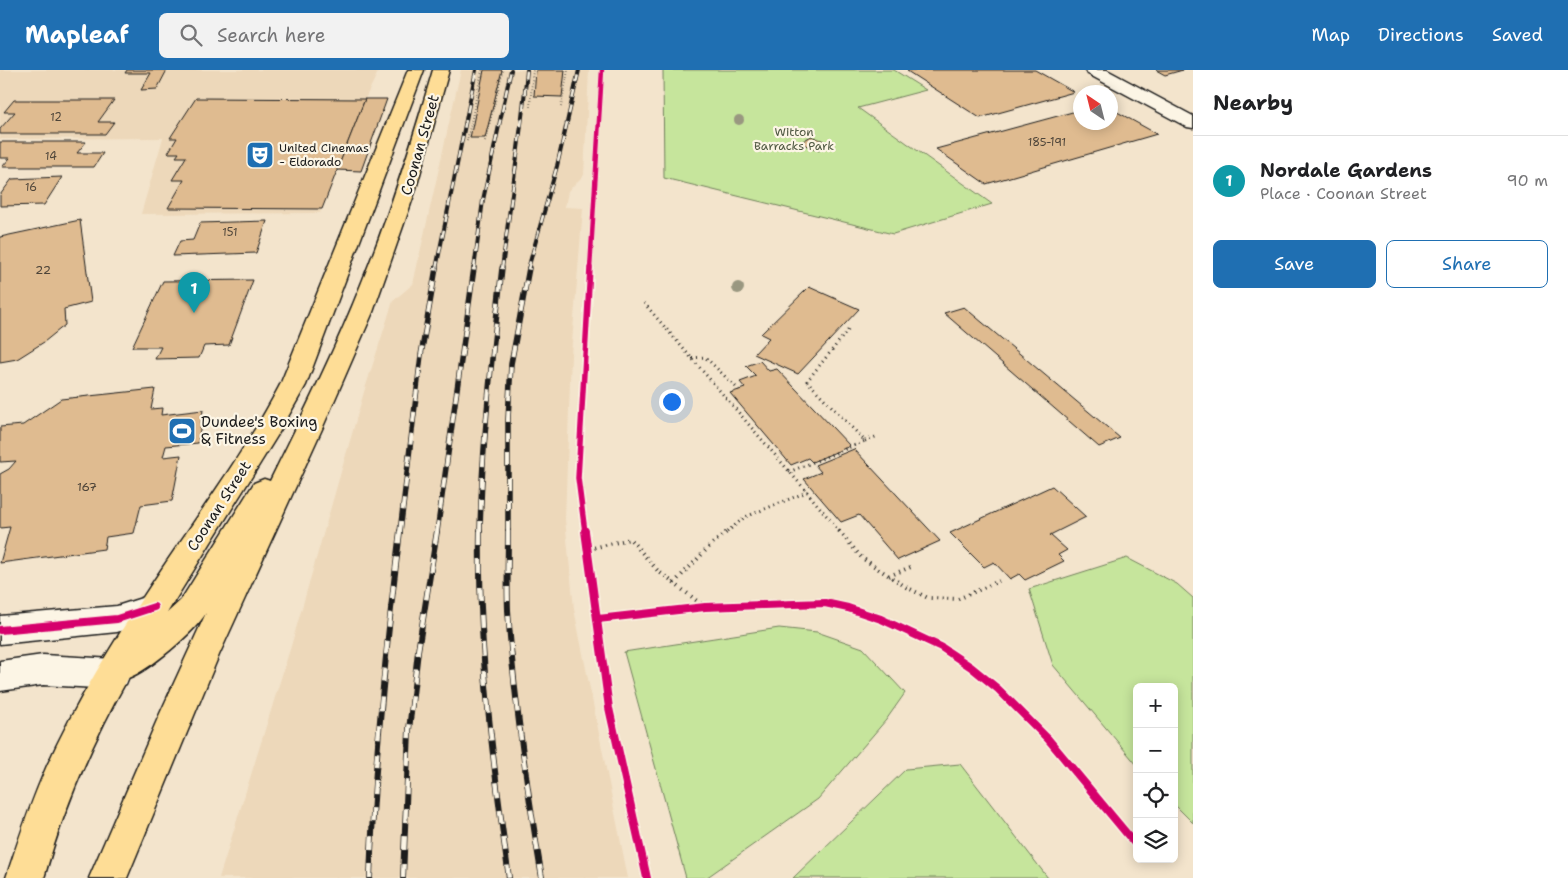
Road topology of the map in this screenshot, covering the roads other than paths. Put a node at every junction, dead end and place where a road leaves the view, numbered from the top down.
1 (416, 70) edge
2 (441, 70) edge
3 (1094, 70) edge
4 (1193, 123) edge
5 (317, 412) junction
6 (154, 607) junction
7 (0, 630) edge
8 (114, 674) junction
9 (0, 676) edge
10 (25, 878) edge
11 (108, 878) edge

1 - 6 main road, Coonan Street
2 - 5 main road, Coonan Street
3 - 4 street
5 - 8 main road
5 - 11 main road, Coonan Street
6 - 7 street
6 - 8 main road, Coonan Street
8 - 9 street
8 - 10 main road, Coonan Street

